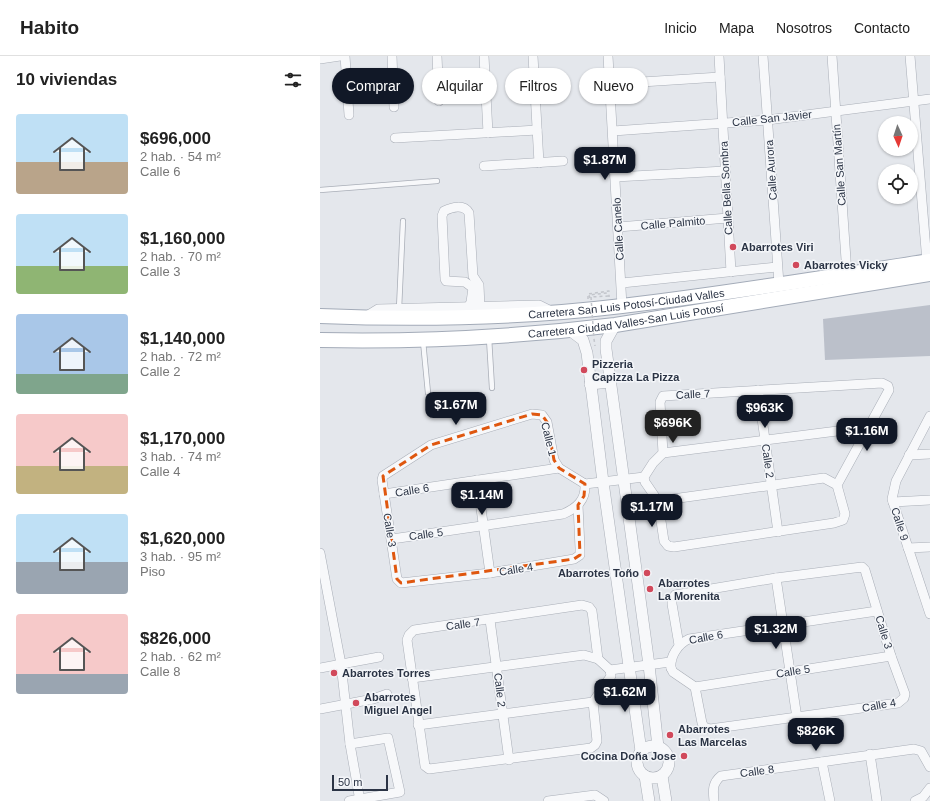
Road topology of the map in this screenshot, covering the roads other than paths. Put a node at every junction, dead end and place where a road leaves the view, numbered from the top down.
1 (340, 56) edge
2 (345, 56) edge
3 (392, 56) edge
4 (437, 56) edge
5 (484, 56) edge
6 (533, 56) edge
7 (608, 56) edge
8 (719, 56) edge
9 (764, 56) edge
10 (832, 56) edge
11 (910, 56) edge
12 (320, 59) edge
13 (438, 68) edge
14 (609, 68) edge
15 (720, 77) junction
16 (648, 82) edge
17 (930, 99) edge
18 (913, 101) junction
19 (611, 104) edge
20 (394, 107) dead end
21 (836, 111) junction
22 (349, 115) dead end
23 (767, 120) junction
24 (722, 123) junction
25 (537, 130) junction
26 (613, 131) junction
27 (488, 133) junction
28 (395, 138) dead end
29 (563, 161) dead end
30 (539, 163) junction
31 (484, 166) dead end
32 (725, 171) junction
33 (615, 177) junction
34 (437, 182) dead end
35 (320, 190) edge
36 (728, 218) junction
37 (403, 221) dead end
38 (618, 227) junction
39 (929, 266) edge
40 (777, 268) junction
41 (731, 272) junction
42 (847, 274) junction
43 (622, 283) junction
44 (779, 284) junction
45 (622, 306) junction
46 (468, 308) junction
47 (480, 308) junction
48 (399, 309) junction
49 (554, 312) junction
50 (320, 316) edge
51 (363, 318) junction
52 (411, 319) junction
53 (320, 325) edge
54 (615, 325) junction
55 (571, 331) junction
56 (489, 336) junction
57 (320, 340) edge
58 (423, 340) junction
59 (610, 382) junction
60 (590, 384) junction
61 (492, 388) dead end
62 (758, 390) junction
63 (428, 393) dead end
64 (930, 416) edge
65 (869, 426) junction
66 (765, 439) junction
67 (663, 452) junction
68 (930, 454) edge
69 (909, 455) junction
70 (559, 468) junction
71 (383, 476) joint
72 (477, 480) junction
73 (644, 480) junction
74 (624, 482) junction
75 (772, 484) junction
76 (603, 485) junction
77 (837, 485) junction
78 (585, 487) junction
79 (384, 494) junction
80 (930, 500) edge
81 (658, 501) junction
82 (893, 502) junction
83 (578, 505) junction
84 (483, 526) junction
85 (778, 532) junction
86 (392, 539) junction
87 (930, 547) edge
88 (908, 548) junction
89 (320, 553) edge
90 (490, 573) junction
91 (776, 578) junction
92 (401, 583) joint
93 (927, 595) edge
94 (324, 596) edge
95 (878, 611) junction
96 (930, 614) edge
97 (490, 620) junction
98 (783, 625) junction
99 (679, 645) junction
100 (891, 656) junction
101 (379, 657) dead end
102 (598, 659) junction
103 (340, 664) junction
104 (670, 665) junction
105 (497, 666) junction
106 (649, 667) junction
107 (320, 668) edge
108 (631, 670) junction
109 (790, 671) junction
110 (610, 673) junction
111 (412, 678) junction
112 (695, 686) junction
113 (387, 694) dead end
114 (904, 698) joint
115 (593, 702) junction
116 (346, 704) junction
117 (320, 709) edge
118 (503, 713) junction
119 (797, 718) junction
120 (418, 725) junction
121 (350, 744) junction
122 (658, 747) junction
123 (641, 751) junction
124 (870, 754) junction
125 (509, 760) junction
126 (822, 762) junction
127 (930, 768) edge
128 (645, 776) junction
129 (662, 776) junction
130 (930, 788) edge
131 (360, 800) edge
132 (349, 801) edge
133 (548, 801) edge
134 (604, 801) edge
135 (649, 801) edge
136 (666, 801) edge
137 (714, 801) edge
138 (830, 801) edge
139 (877, 801) edge
140 (915, 801) edge

1 - 12 street
2 - 22 street
3 - 20 street
4 - 13 street
5 - 27 street
6 - 25 street
7 - 14 street, Calle Canelo
8 - 15 street, Calle Bella Sombra
9 - 23 street, Calle Aurora
10 - 21 street, Calle San Martín
11 - 18 street
15 - 16 street
15 - 24 street, Calle Bella Sombra
17 - 18 street, Calle San Javier
18 - 21 street, Calle San Javier
18 - 39 street
19 - 26 street, Calle Canelo
21 - 23 street, Calle San Javier
21 - 42 street, Calle San Martín
23 - 24 street, Calle San Javier
23 - 40 street, Calle Aurora
24 - 26 street, Calle San Javier
24 - 32 street, Calle Bella Sombra
25 - 27 street
25 - 30 street
26 - 33 street, Calle Canelo
27 - 28 street
29 - 30 street
30 - 31 street
32 - 33 street
32 - 36 street, Calle Bella Sombra
33 - 38 street, Calle Canelo
34 - 35 lane
36 - 38 street, Calle Palmito
36 - 41 street, Calle Bella Sombra
37 - 48 lane
38 - 43 street, Calle Canelo
39 - 42 main road, Carretera San Luis Potosí-Ciudad Valles
39 - 54 main road, Carretera Ciudad Valles-San Luis Potosí
40 - 41 street
40 - 44 street, Calle Aurora
41 - 43 street
42 - 44 main road, Carretera San Luis Potosí-Ciudad Valles
43 - 45 street, Calle Canelo
44 - 45 main road, Carretera San Luis Potosí-Ciudad Valles
45 - 49 main road, Carretera San Luis Potosí-Ciudad Valles
46 - 47 street
46 - 47 street
46 - 48 street
47 - 49 street
48 - 51 street
49 - 52 main road, Carretera San Luis Potosí-Ciudad Valles
50 - 51 main road, Carretera San Luis Potosí-Ciudad Valles
51 - 52 main road, Carretera San Luis Potosí-Ciudad Valles
52 - 53 main road
54 - 55 main road, Carretera Ciudad Valles-San Luis Potosí
54 - 59 street
55 - 56 main road, Carretera Ciudad Valles-San Luis Potosí
55 - 60 street
56 - 58 main road, Carretera Ciudad Valles-San Luis Potosí
56 - 61 lane
57 - 58 main road, Carretera Ciudad Valles-San Luis Potosí
58 - 63 lane
59 - 60 street
59 - 74 street
60 - 76 street
62 - 65 street, Calle 7
62 - 66 street, Calle 2
62 - 67 street, Calle 7
64 - 69 street, Calle 9
65 - 66 street
65 - 77 street
66 - 67 street
66 - 75 street, Calle 2
67 - 73 street
68 - 69 street
69 - 82 street, Calle 9
70 - 71 street, Calle 1
70 - 72 street, Calle 6
70 - 78 street, Calle 1
71 - 79 street, Calle 3
72 - 79 street, Calle 6
72 - 84 street
73 - 74 street
73 - 81 street
74 - 76 street
74 - 106 street
75 - 77 street
75 - 81 street
75 - 85 street, Calle 2
76 - 78 street
76 - 108 street
77 - 85 street
78 - 83 street
79 - 86 street, Calle 3
80 - 82 street
81 - 85 street
82 - 88 street, Calle 9
83 - 84 street, Calle 5
83 - 90 street, Calle 4
84 - 86 street, Calle 5
84 - 90 street
86 - 92 street, Calle 3
87 - 88 street
88 - 93 street, Calle 9
89 - 94 street
90 - 92 street, Calle 4
91 - 95 street, Calle 3
91 - 98 street
91 - 99 street
93 - 96 street, Calle 9
94 - 103 street
95 - 98 street, Calle 6
95 - 100 street, Calle 3
97 - 102 street, Calle 7
97 - 105 street, Calle 2
97 - 111 street, Calle 7
98 - 99 street, Calle 6
98 - 109 street
99 - 104 street, Calle 6
100 - 109 street, Calle 5
100 - 114 street, Calle 3
101 - 103 street
102 - 105 street
102 - 110 street
103 - 107 street
103 - 116 street
104 - 106 street
104 - 112 street
105 - 111 street
105 - 118 street, Calle 2
106 - 108 street
106 - 122 street
108 - 110 street
108 - 123 street
109 - 112 street, Calle 5
109 - 119 street
110 - 115 street
111 - 120 street
112 - 119 street, Calle 4
113 - 116 street
114 - 119 street, Calle 4
115 - 118 street
115 - 125 street
116 - 117 street
116 - 121 street
118 - 120 street
118 - 125 street, Calle 2
120 - 125 street
121 - 131 street
121 - 131 street
122 - 123 street
122 - 129 street
123 - 128 street
124 - 126 street, Calle 8
124 - 127 street, Calle 8
124 - 139 street
126 - 137 street, Calle 8
126 - 138 street
128 - 129 street
128 - 135 street
129 - 136 street
130 - 140 street
131 - 132 street
133 - 134 street

